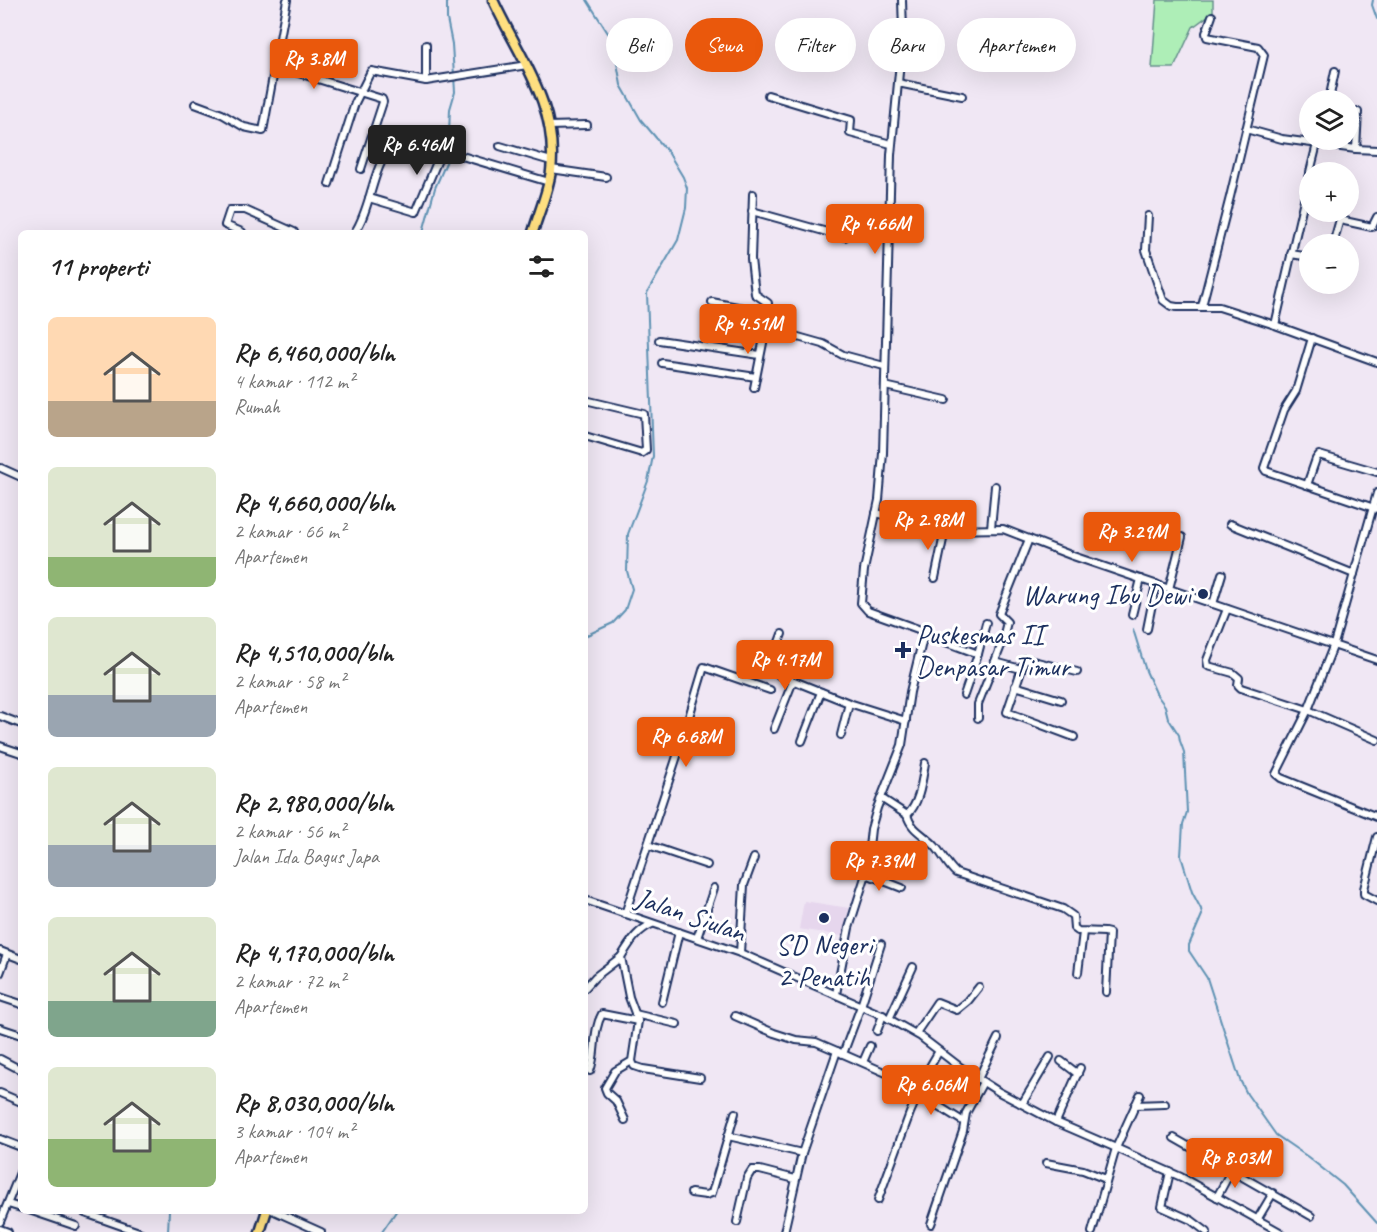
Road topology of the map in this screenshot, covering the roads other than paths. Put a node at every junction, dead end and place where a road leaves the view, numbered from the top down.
1 (287, 0) edge
2 (493, 0) edge
3 (902, 0) edge
4 (1212, 16) dead end
5 (426, 45) dead end
6 (527, 65) junction
7 (276, 66) junction
8 (1335, 71) dead end
9 (426, 81) junction
10 (898, 83) junction
11 (1331, 90) edge
12 (360, 92) junction
13 (768, 95) dead end
14 (962, 96) dead end
15 (195, 104) dead end
16 (587, 125) dead end
17 (548, 126) junction
18 (1246, 129) junction
19 (1299, 140) edge
20 (891, 144) junction
21 (500, 146) dead end
22 (1359, 149) edge
23 (442, 150) junction
24 (1377, 150) edge
25 (551, 165) junction
26 (362, 169) dead end
27 (606, 177) dead end
28 (549, 182) junction
29 (329, 184) dead end
30 (753, 194) dead end
31 (369, 198) junction
32 (752, 211) junction
33 (1148, 216) dead end
34 (1377, 217) edge
35 (1299, 220) edge
36 (1348, 222) edge
37 (237, 230) edge
38 (290, 230) edge
39 (356, 230) edge
40 (534, 230) edge
41 (845, 237) dead end
42 (1291, 254) junction
43 (1299, 255) edge
44 (712, 302) dead end
45 (1202, 306) junction
46 (768, 313) junction
47 (1275, 325) junction
48 (766, 328) junction
49 (1312, 338) junction
50 (659, 340) dead end
51 (760, 355) junction
52 (1377, 362) edge
53 (662, 363) dead end
54 (884, 366) junction
55 (756, 377) junction
56 (885, 386) junction
57 (754, 388) dead end
58 (946, 400) dead end
59 (588, 401) edge
60 (588, 437) edge
61 (1, 468) edge
62 (1377, 472) edge
63 (18, 476) edge
64 (1308, 484) junction
65 (995, 486) dead end
66 (1377, 493) edge
67 (1375, 509) edge
68 (876, 513) junction
69 (1230, 524) dead end
70 (990, 528) junction
71 (945, 530) junction
72 (1182, 537) dead end
73 (1029, 539) junction
74 (1222, 574) dead end
75 (1354, 574) junction
76 (935, 578) dead end
77 (1141, 579) junction
78 (1156, 584) junction
79 (1169, 589) junction
80 (1213, 604) junction
81 (1227, 609) junction
82 (1132, 615) dead end
83 (986, 623) dead end
84 (1147, 629) dead end
85 (922, 633) junction
86 (782, 634) dead end
87 (1334, 644) junction
88 (978, 654) junction
89 (1377, 660) edge
90 (995, 662) junction
91 (760, 663) dead end
92 (770, 666) junction
93 (1021, 669) junction
94 (1077, 672) dead end
95 (793, 681) junction
96 (1015, 686) junction
97 (770, 690) dead end
98 (821, 692) junction
99 (964, 695) dead end
100 (1061, 700) dead end
101 (849, 703) junction
102 (1308, 710) junction
103 (0, 716) edge
104 (978, 718) dead end
105 (906, 721) junction
106 (18, 723) edge
107 (774, 729) dead end
108 (841, 735) dead end
109 (1074, 737) dead end
110 (1377, 740) edge
111 (802, 741) dead end
112 (0, 746) edge
113 (18, 752) edge
114 (925, 763) dead end
115 (881, 798) junction
116 (907, 815) junction
117 (1377, 817) edge
118 (1377, 837) edge
119 (648, 845) junction
120 (754, 858) dead end
121 (707, 865) dead end
122 (866, 874) junction
123 (714, 888) dead end
124 (902, 888) dead end
125 (588, 901) edge
126 (1377, 901) edge
127 (628, 915) junction
128 (650, 922) junction
129 (679, 932) junction
130 (1083, 932) junction
131 (697, 938) junction
132 (881, 944) dead end
133 (3, 952) edge
134 (740, 953) junction
135 (621, 957) junction
136 (18, 958) edge
137 (913, 967) dead end
138 (0, 973) edge
139 (1078, 973) dead end
140 (588, 985) edge
141 (979, 987) dead end
142 (1106, 992) dead end
143 (836, 994) junction
144 (0, 997) edge
145 (662, 1002) dead end
146 (18, 1003) edge
147 (861, 1006) junction
148 (735, 1016) dead end
149 (886, 1017) junction
150 (637, 1018) junction
151 (677, 1024) dead end
152 (0, 1028) edge
153 (877, 1031) dead end
154 (916, 1033) junction
155 (18, 1034) edge
156 (998, 1038) dead end
157 (870, 1046) dead end
158 (939, 1051) junction
159 (840, 1052) junction
160 (1050, 1057) dead end
161 (0, 1059) edge
162 (632, 1061) junction
163 (1061, 1061) dead end
164 (863, 1062) junction
165 (18, 1068) edge
166 (590, 1071) dead end
167 (700, 1078) dead end
168 (981, 1081) junction
169 (919, 1089) junction
170 (0, 1093) edge
171 (1140, 1095) dead end
172 (18, 1101) edge
173 (1022, 1104) junction
174 (1165, 1104) dead end
175 (1135, 1105) junction
176 (735, 1113) dead end
177 (625, 1120) dead end
178 (964, 1122) junction
179 (1056, 1122) junction
180 (728, 1136) junction
181 (1174, 1138) dead end
182 (0, 1139) edge
183 (18, 1146) edge
184 (1116, 1148) junction
185 (802, 1153) junction
186 (1046, 1163) dead end
187 (1232, 1169) junction
188 (1170, 1172) junction
189 (18, 1177) edge
190 (795, 1179) junction
191 (1107, 1179) junction
192 (691, 1193) dead end
193 (1273, 1194) junction
194 (1217, 1197) junction
195 (878, 1200) dead end
196 (5, 1206) edge
197 (41, 1214) edge
198 (85, 1214) edge
199 (266, 1214) edge
200 (281, 1214) edge
201 (1311, 1216) dead end
202 (1257, 1220) junction
203 (0, 1222) edge
204 (737, 1222) dead end
205 (931, 1224) dead end
206 (76, 1226) dead end
207 (0, 1229) edge
208 (9, 1232) edge
209 (139, 1232) edge
210 (260, 1232) edge
211 (321, 1232) edge
212 (784, 1232) edge
213 (1092, 1232) edge
214 (1207, 1232) edge
215 (1280, 1232) edge

1 - 7 street
2 - 6 main road
3 - 10 street
4 - 18 street
5 - 9 street
6 - 9 street
6 - 17 main road
7 - 12 street
7 - 15 street
8 - 11 street
9 - 12 street
10 - 14 street
10 - 20 street
12 - 26 street
12 - 29 street
13 - 20 street
16 - 17 street
17 - 25 main road
18 - 19 street
18 - 45 street
20 - 54 street
21 - 25 street
22 - 24 street
23 - 28 street
23 - 31 street
23 - 31 street
25 - 27 street
25 - 28 main road
28 - 40 main road
30 - 32 street
31 - 39 street
32 - 41 street
32 - 46 street
33 - 45 street
34 - 36 street
35 - 42 street
37 - 38 street
42 - 43 street
42 - 47 street
44 - 46 street
45 - 47 street
46 - 48 street
47 - 49 street
48 - 51 street
48 - 54 street
49 - 52 street
49 - 64 street
50 - 51 street
51 - 55 street
53 - 55 street
54 - 56 street
55 - 57 street
56 - 58 street
56 - 68 street
59 - 60 street
61 - 63 street
62 - 64 street
64 - 67 street
65 - 70 street
66 - 67 street
67 - 75 street
68 - 71 street
68 - 85 street
69 - 75 street
70 - 71 street
70 - 73 street
71 - 76 street
72 - 79 street
73 - 77 street
73 - 90 street
74 - 80 street
75 - 87 street
77 - 78 street
77 - 82 street
78 - 79 street
78 - 84 street
79 - 80 street
80 - 81 street
81 - 87 street
81 - 102 street
83 - 88 street
85 - 88 street
85 - 105 street
86 - 92 street
87 - 89 street
87 - 102 street
88 - 99 street
90 - 93 street
90 - 104 street
91 - 92 street
92 - 95 street
93 - 94 street
93 - 96 street
95 - 98 street
95 - 107 street
96 - 100 street
96 - 109 street
97 - 119 street
98 - 101 street
98 - 111 street
101 - 105 street
101 - 108 street
102 - 110 street
102 - 117 street
103 - 106 street
105 - 115 street
112 - 113 street
114 - 116 street
115 - 116 street
115 - 122 street
116 - 130 street
118 - 126 street
119 - 121 street
119 - 127 street
120 - 134 street
122 - 124 street
122 - 143 street
123 - 131 street
125 - 127 street, Jalan Siulan
127 - 128 street, Jalan Siulan
128 - 129 street, Jalan Siulan
128 - 135 street
129 - 131 street, Jalan Siulan
129 - 145 street
130 - 139 street
130 - 142 street
131 - 134 street, Jalan Siulan
132 - 147 street
133 - 136 street
133 - 138 street
134 - 143 street, Jalan Siulan
135 - 140 street
135 - 150 street
137 - 149 street
141 - 154 street
143 - 147 street, Jalan Siulan
144 - 146 street
147 - 149 street, Jalan Siulan
147 - 159 street
148 - 159 street
149 - 153 street
149 - 154 street, Jalan Siulan
150 - 151 street
150 - 162 street
150 - 166 street
152 - 155 street
154 - 158 street, Jalan Siulan
156 - 168 street
157 - 164 street
158 - 168 street, Jalan Siulan
158 - 169 street
159 - 164 street
159 - 185 street
160 - 173 street
161 - 165 street
162 - 167 street
162 - 177 street
163 - 179 street
164 - 169 street
168 - 173 street, Jalan Siulan
168 - 178 street
169 - 178 street
169 - 195 street
170 - 172 street
171 - 175 street
173 - 179 street, Jalan Siulan
174 - 175 street
175 - 184 street
176 - 180 street
178 - 205 street
179 - 184 street, Jalan Siulan
180 - 185 street
180 - 192 street
181 - 187 street
182 - 183 street
184 - 188 street, Jalan Siulan
184 - 191 street
185 - 190 street
186 - 191 street
187 - 193 street
187 - 194 street
188 - 194 street, Jalan Siulan
188 - 214 street
189 - 196 street
190 - 204 street
190 - 212 street
191 - 213 street
193 - 201 street
193 - 202 street
194 - 202 street, Jalan Siulan
196 - 203 street
197 - 206 street
198 - 209 street
199 - 210 main road
200 - 211 street
202 - 215 street, Jalan Siulan
207 - 208 street

